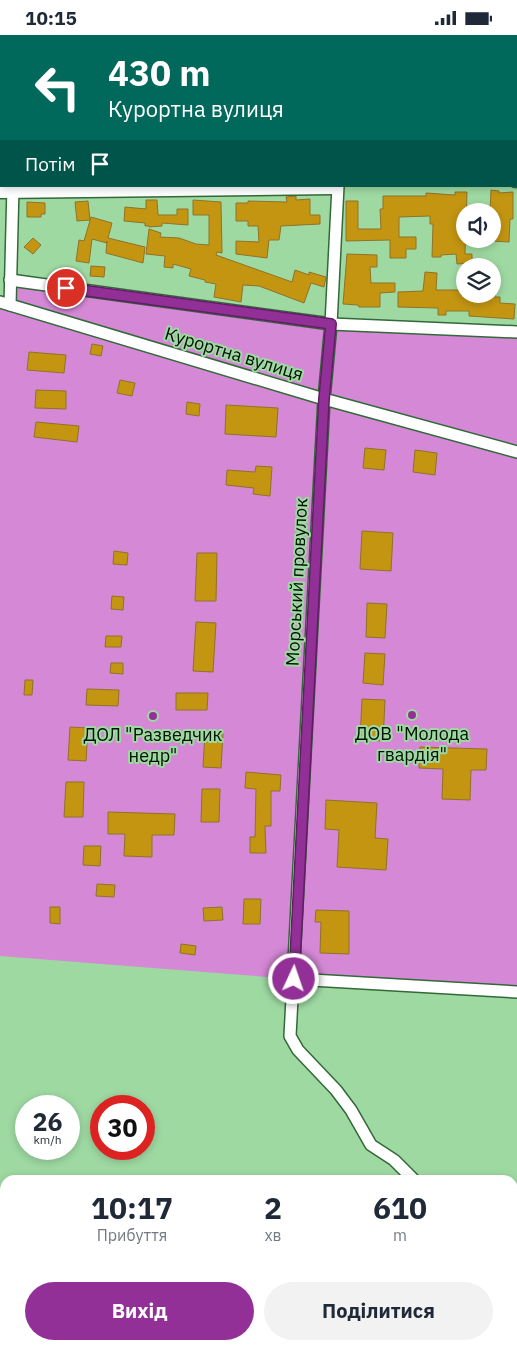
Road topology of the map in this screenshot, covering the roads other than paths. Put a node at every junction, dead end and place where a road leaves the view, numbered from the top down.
1 (225, 187) edge
2 (338, 187) edge
3 (9, 189) edge
4 (10, 280) junction
5 (5, 303) edge
6 (331, 324) junction
7 (517, 332) edge
8 (324, 399) junction
9 (517, 452) edge
10 (294, 979) junction
11 (517, 992) edge
12 (409, 1175) edge

1 - 3 main road
2 - 6 street, Морський провулок
3 - 4 street
4 - 5 street
4 - 6 street, Курортна вулиця
5 - 8 street, Курортна вулиця
6 - 7 street, Курортна вулиця
6 - 8 street, Морський провулок
8 - 9 street, Курортна вулиця
8 - 10 street, Морський провулок
10 - 11 street
10 - 12 street, Морський провулок

